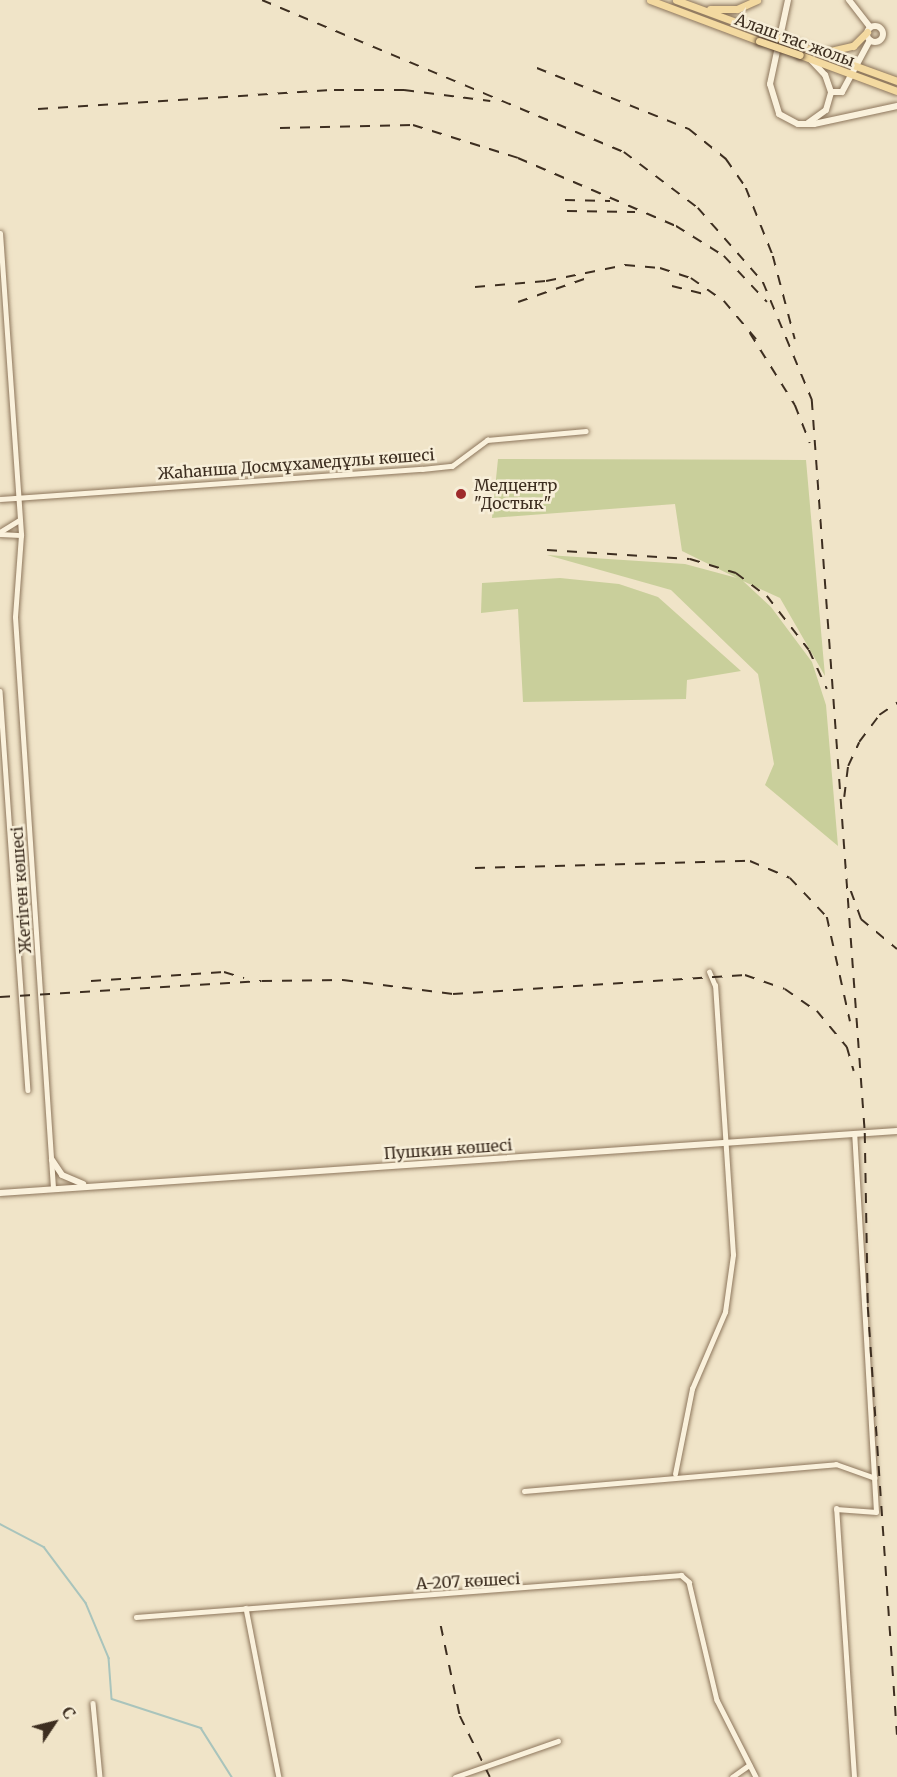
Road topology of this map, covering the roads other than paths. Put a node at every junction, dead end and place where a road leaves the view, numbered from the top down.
1 (650, 0) edge
2 (676, 0) edge
3 (757, 0) edge
4 (788, 0) edge
5 (849, 0) edge
6 (700, 8) junction
7 (869, 33) junction
8 (814, 51) junction
9 (810, 59) junction
10 (853, 65) junction
11 (848, 74) junction
12 (897, 81) edge
13 (897, 91) edge
14 (831, 92) junction
15 (897, 106) edge
16 (807, 123) junction
17 (0, 233) edge
18 (586, 431) dead end
19 (15, 498) junction
20 (0, 499) edge
21 (19, 520) junction
22 (0, 533) edge
23 (21, 535) junction
24 (0, 691) edge
25 (709, 972) dead end
26 (28, 1090) dead end
27 (897, 1131) edge
28 (854, 1134) junction
29 (726, 1143) junction
30 (52, 1160) junction
31 (86, 1186) junction
32 (53, 1187) junction
33 (0, 1193) edge
34 (675, 1474) junction
35 (875, 1478) junction
36 (524, 1491) dead end
37 (246, 1608) junction
38 (136, 1617) dead end
39 (93, 1703) dead end
40 (558, 1741) dead end
41 (749, 1765) junction
42 (100, 1777) edge
43 (279, 1777) edge
44 (455, 1777) edge
45 (732, 1777) edge
46 (756, 1777) edge
47 (854, 1777) edge

1 - 9 main road, Алаш тас жолы, bridge
2 - 6 main road, Алаш тас жолы
3 - 6 main road
4 - 16 main road
5 - 7 main road
6 - 8 main road, Алаш тас жолы, bridge
7 - 8 main road
7 - 10 main road
8 - 10 main road, Алаш тас жолы
9 - 11 main road, Алаш тас жолы
9 - 14 main road
10 - 11 main road
10 - 12 main road, Алаш тас жолы
11 - 13 main road, Алаш тас жолы
11 - 14 main road
14 - 16 main road
15 - 16 main road
17 - 19 street, Жетіген көшесі
18 - 19 street, Жаһанша Досмұхамедұлы көшесі
19 - 20 street, Жаһанша Досмұхамедұлы көшесі
19 - 21 street, Жетіген көшесі
21 - 22 street
21 - 23 street, Жетіген көшесі
22 - 23 street
23 - 30 street, Жетіген көшесі
24 - 26 street
25 - 29 street
27 - 28 main road, Пушкин көшесі
28 - 29 main road, Пушкин көшесі
28 - 35 street
29 - 31 main road, Пушкин көшесі
29 - 34 street
30 - 31 main road
30 - 32 street, Жетіген көшесі
31 - 32 main road, Пушкин көшесі
32 - 33 main road, Пушкин көшесі
34 - 35 street
34 - 36 street
35 - 47 street
37 - 38 street, А-207 көшесі
37 - 41 street, А-207 көшесі
37 - 43 street
39 - 42 street
40 - 44 street
41 - 45 street
41 - 46 street

